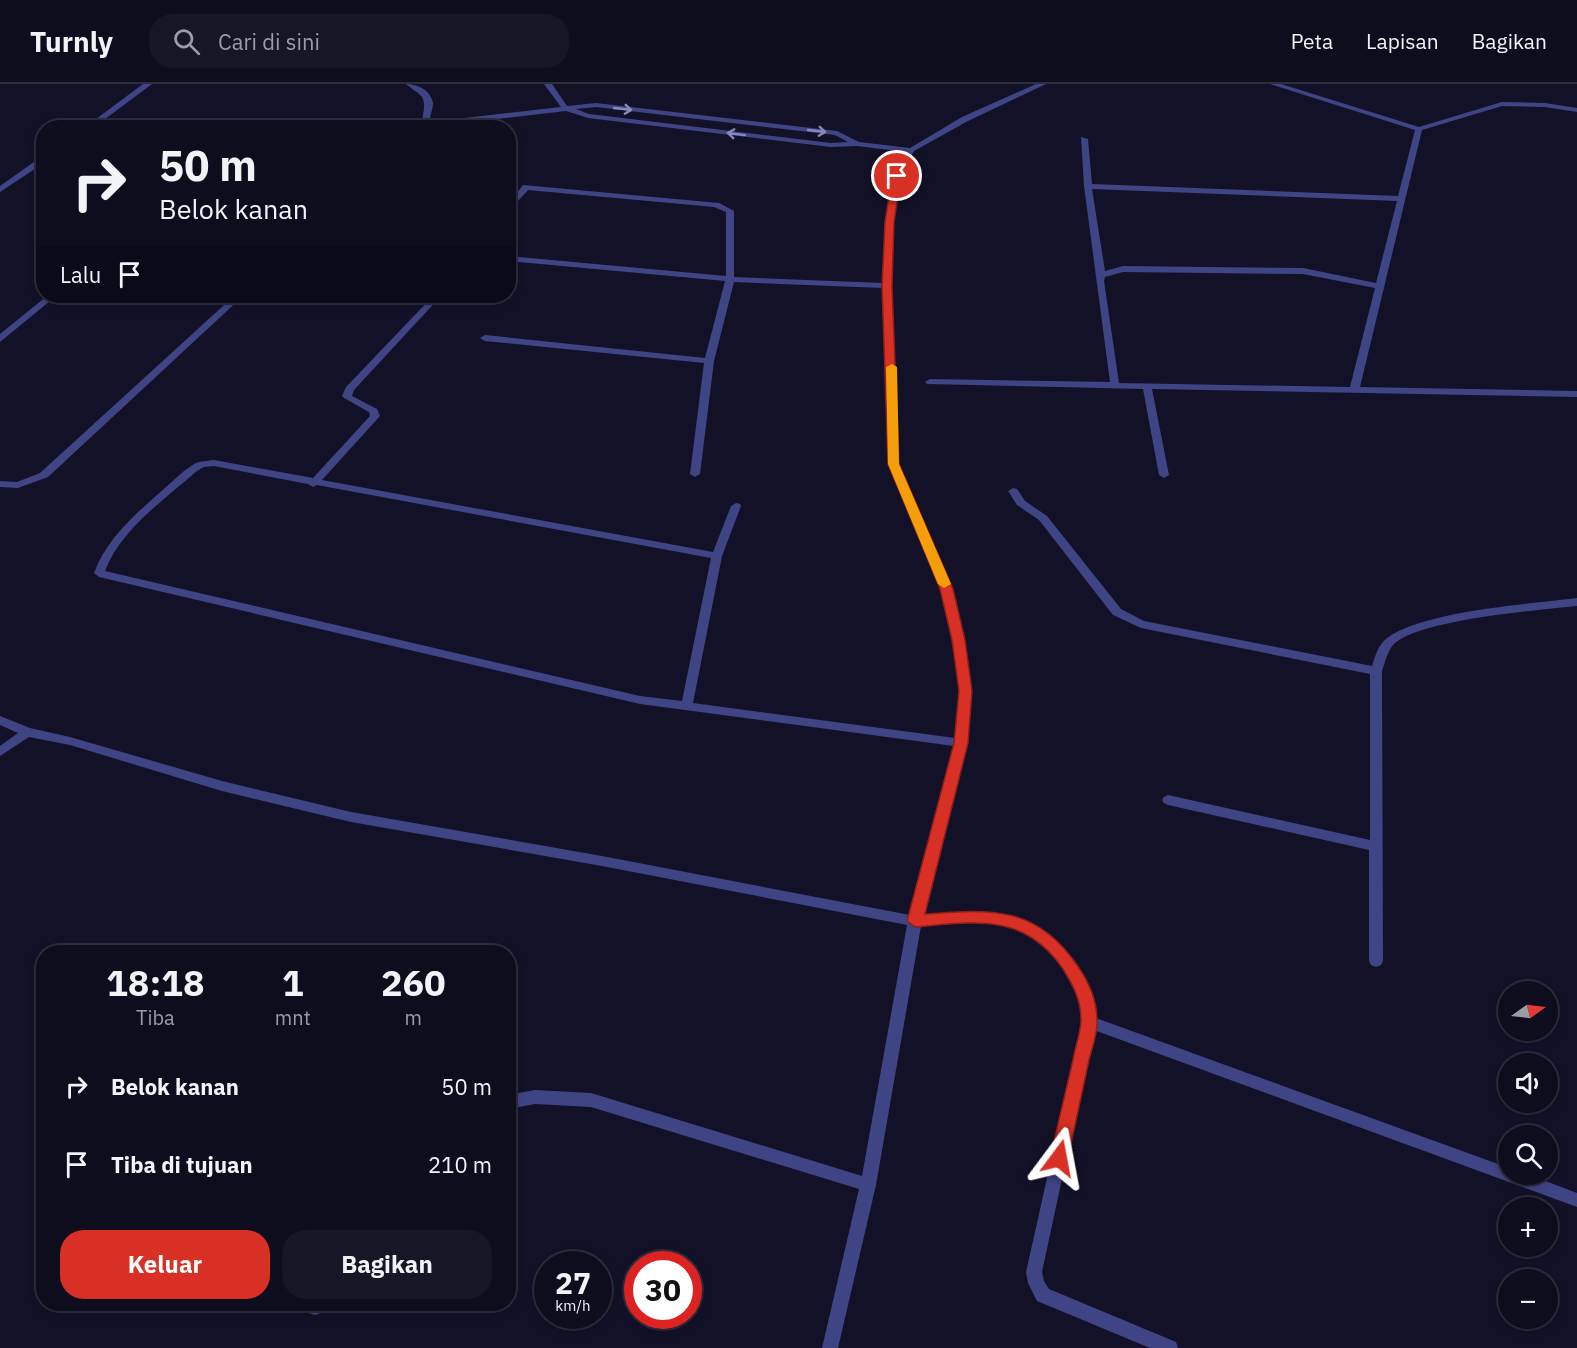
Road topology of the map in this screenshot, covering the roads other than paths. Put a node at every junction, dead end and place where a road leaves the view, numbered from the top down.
1 (148, 84) edge
2 (410, 84) edge
3 (548, 84) edge
4 (1042, 84) edge
5 (1274, 84) edge
6 (565, 108) junction
7 (1577, 110) edge
8 (98, 120) edge
9 (424, 120) edge
10 (470, 120) edge
11 (1419, 129) junction
12 (1084, 139) dead end
13 (857, 144) junction
14 (911, 150) junction
15 (36, 165) edge
16 (1088, 186) junction
17 (0, 190) edge
18 (1401, 199) junction
19 (516, 200) edge
20 (516, 259) edge
21 (1101, 275) junction
22 (730, 279) junction
23 (887, 286) junction
24 (1378, 286) junction
25 (44, 303) edge
26 (231, 303) edge
27 (431, 303) edge
28 (485, 338) dead end
29 (0, 339) edge
30 (709, 361) junction
31 (930, 382) dead end
32 (1115, 385) junction
33 (1147, 386) junction
34 (1354, 391) junction
35 (1577, 394) edge
36 (695, 474) dead end
37 (1164, 475) dead end
38 (0, 484) edge
39 (313, 484) junction
40 (1013, 491) dead end
41 (736, 506) dead end
42 (717, 556) junction
43 (1577, 603) edge
44 (1376, 671) junction
45 (687, 705) junction
46 (0, 720) edge
47 (27, 732) junction
48 (961, 743) junction
49 (0, 752) edge
50 (1168, 800) dead end
51 (1376, 846) junction
52 (915, 921) junction
53 (1376, 961) dead end
54 (1089, 1022) junction
55 (516, 1101) edge
56 (868, 1185) junction
57 (1577, 1200) edge
58 (830, 1348) edge
59 (1170, 1348) edge

1 - 8 street
2 - 9 street
3 - 6 street
4 - 14 street
5 - 11 street
6 - 10 street
13 -> 6 street
6 -> 13 street
7 - 11 street
11 - 18 street
12 - 16 street
13 - 14 street
14 - 23 street
15 - 17 street
16 - 18 street
16 - 21 street
18 - 24 street
19 - 22 street
20 - 22 street
21 - 24 street
21 - 32 street
22 - 23 street
22 - 30 street
23 - 48 street
24 - 34 street
25 - 29 street
26 - 38 street
27 - 39 street
28 - 30 street
30 - 36 street
31 - 32 street
32 - 33 street
33 - 34 street
33 - 37 street
34 - 35 street
39 - 42 street
39 - 45 street
40 - 44 street
41 - 42 street
42 - 45 street
43 - 44 street
44 - 51 street
45 - 48 street
46 - 47 street
47 - 49 street
47 - 52 street
48 - 52 street
50 - 51 street
51 - 53 street
52 - 54 street
52 - 56 street
54 - 57 street
54 - 59 street
55 - 56 street
56 - 58 street

